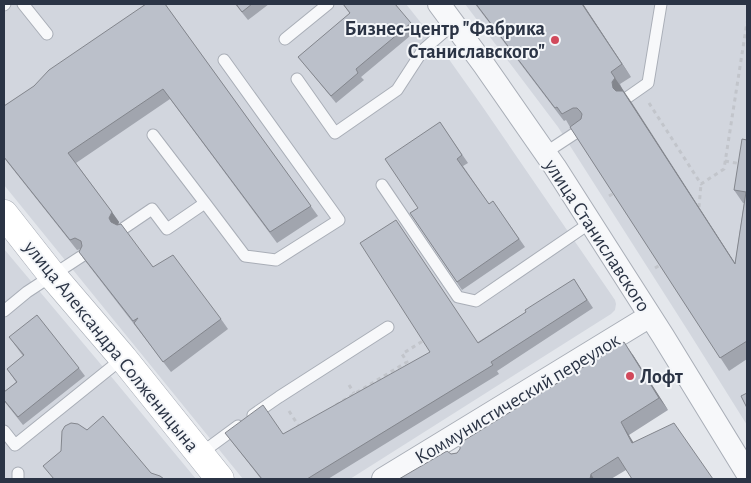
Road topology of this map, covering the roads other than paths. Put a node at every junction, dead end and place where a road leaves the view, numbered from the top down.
1 (24, 4) edge
2 (328, 4) edge
3 (438, 4) edge
4 (661, 4) edge
5 (453, 24) junction
6 (47, 34) dead end
7 (285, 39) dead end
8 (224, 60) dead end
9 (296, 79) dead end
10 (628, 97) edge
11 (583, 128) edge
12 (153, 135) dead end
13 (545, 153) junction
14 (382, 185) dead end
15 (205, 203) junction
16 (4, 214) edge
17 (590, 223) junction
18 (124, 228) edge
19 (82, 256) edge
20 (52, 275) junction
21 (4, 311) edge
22 (650, 316) junction
23 (388, 327) dead end
24 (123, 358) junction
25 (4, 431) edge
26 (200, 454) junction
27 (747, 473) edge
28 (220, 479) edge
29 (383, 479) edge

1 - 6 lane
2 - 7 lane
3 - 5 street, улица Станиславского
4 - 10 lane
5 - 9 lane
5 - 13 street, улица Станиславского
8 - 15 lane
11 - 13 lane
12 - 15 lane
13 - 17 street, улица Станиславского
14 - 17 lane
15 - 18 lane
16 - 20 main road, улица Александра Солженицына
17 - 22 street, улица Станиславского
19 - 20 lane
20 - 21 lane
20 - 24 main road, улица Александра Солженицына
22 - 27 street, улица Станиславского
22 - 29 street, Коммунистический переулок
23 - 26 lane
24 - 25 lane
24 - 26 main road, улица Александра Солженицына
26 - 28 main road, улица Александра Солженицына

